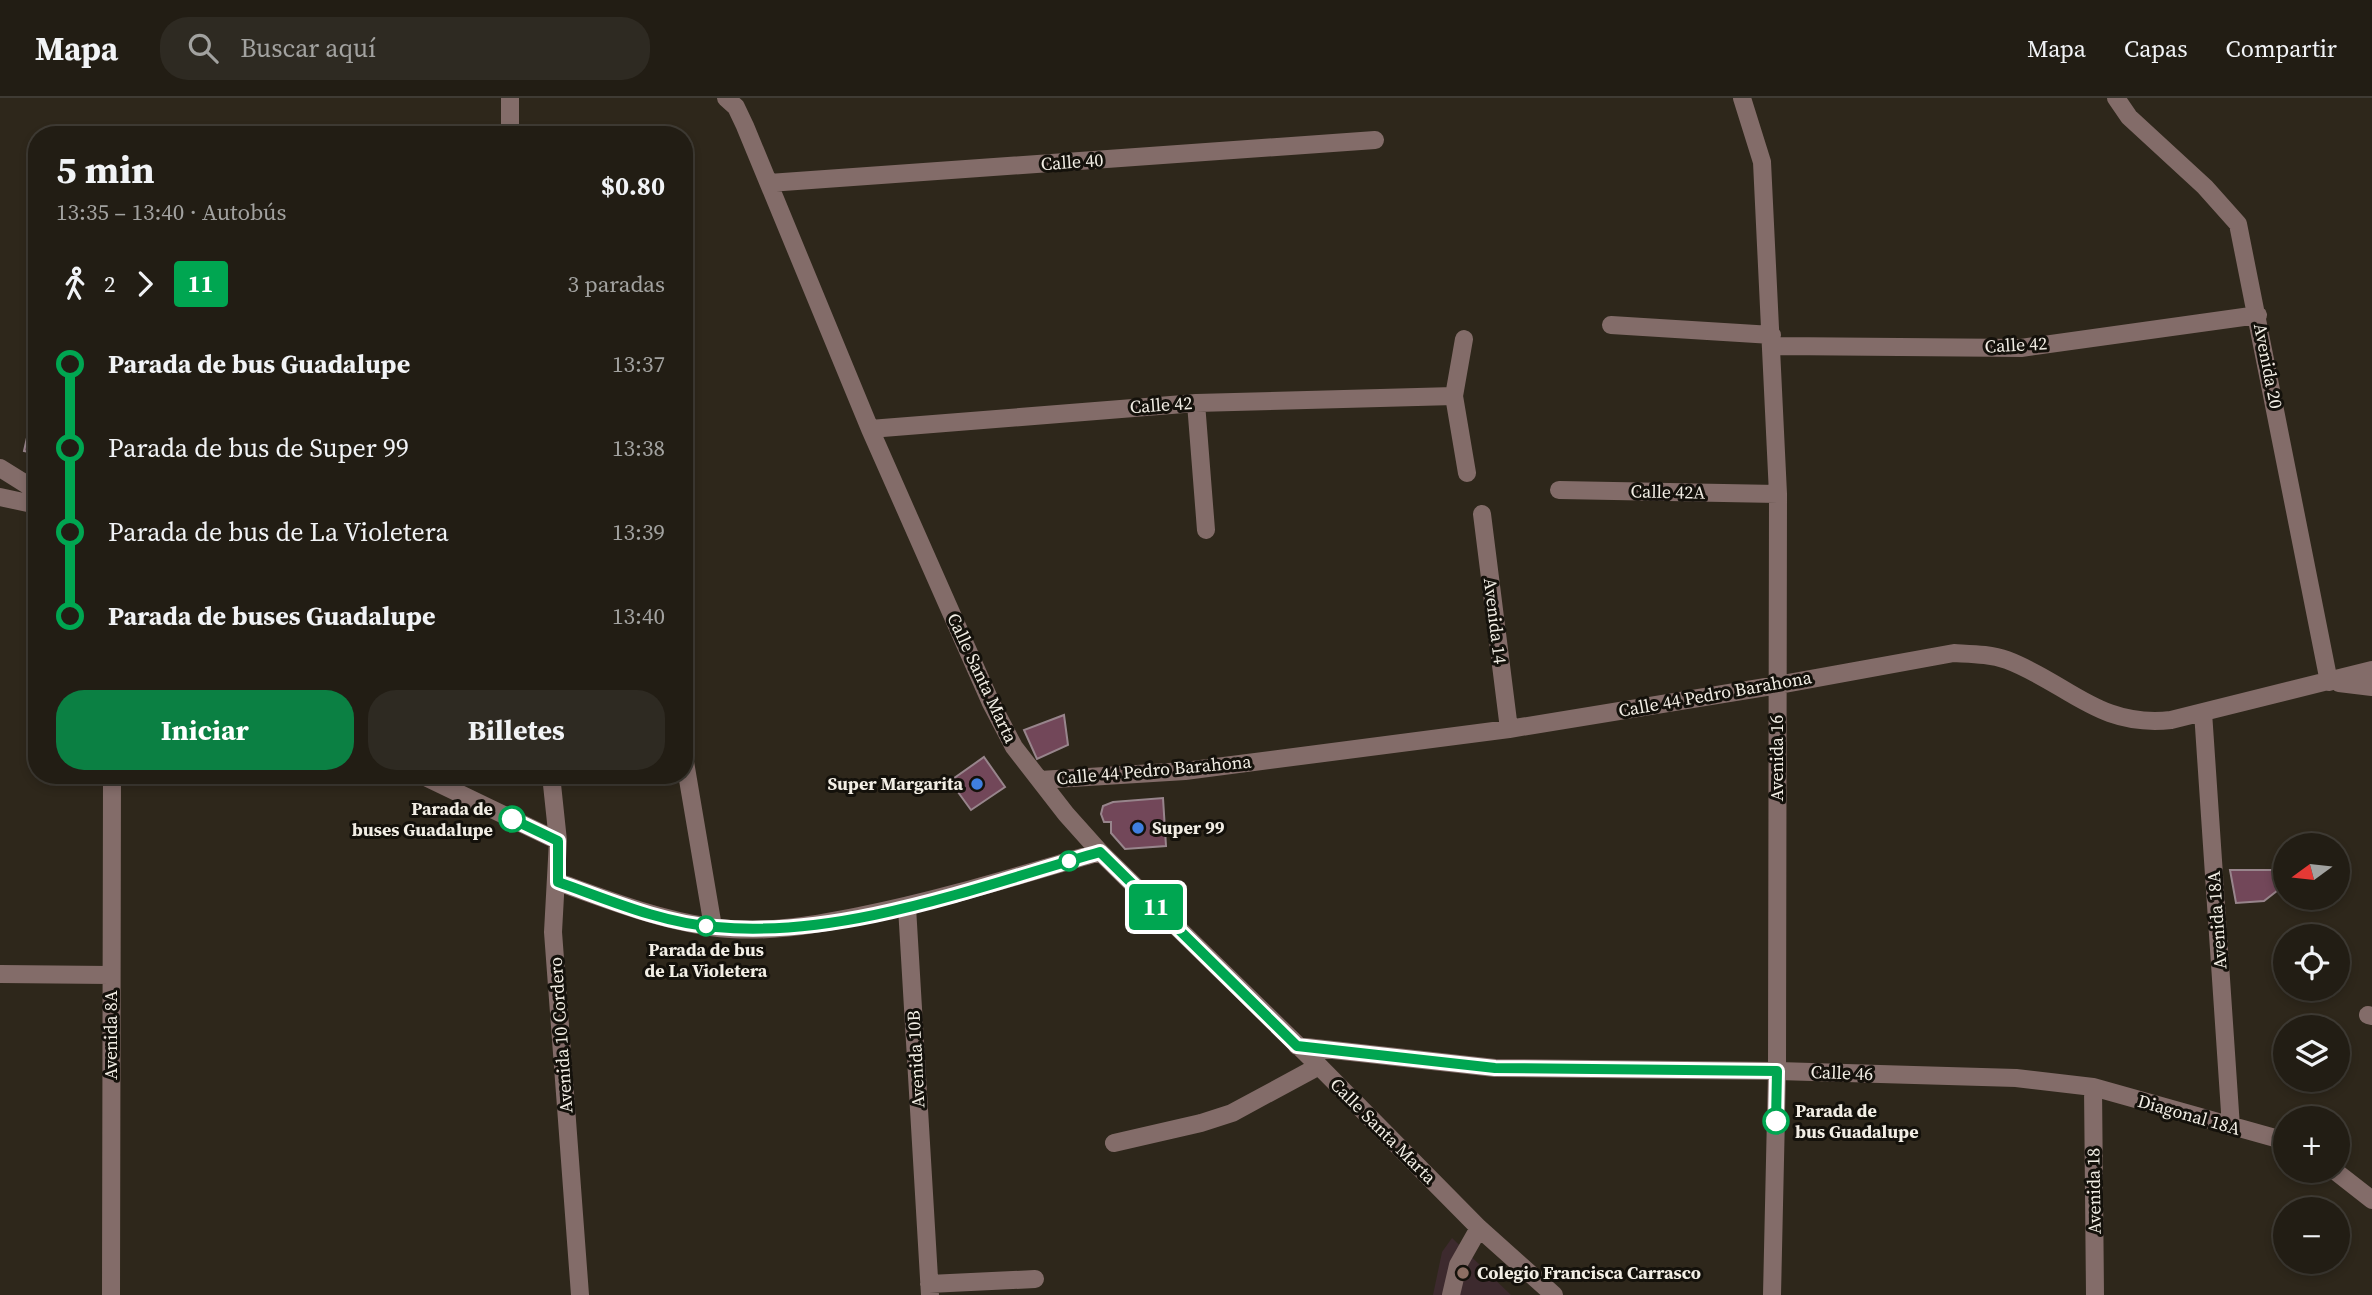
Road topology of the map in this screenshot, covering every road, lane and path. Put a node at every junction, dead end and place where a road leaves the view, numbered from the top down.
1 (510, 98) edge
2 (1742, 98) edge
3 (2116, 98) edge
4 (733, 101) edge
5 (510, 126) edge
6 (1375, 140) dead end
7 (769, 183) junction
8 (2258, 315) junction
9 (1611, 325) dead end
10 (1464, 339) dead end
11 (1772, 340) junction
12 (1454, 396) junction
13 (1196, 402) junction
14 (870, 429) junction
15 (0, 468) edge
16 (1467, 473) dead end
17 (28, 485) edge
18 (1559, 490) dead end
19 (1778, 494) junction
20 (0, 497) edge
21 (28, 503) edge
22 (1482, 514) dead end
23 (1206, 530) dead end
24 (2372, 670) edge
25 (2329, 682) junction
26 (1778, 685) junction
27 (2372, 687) edge
28 (2203, 712) junction
29 (1509, 729) junction
30 (1040, 780) junction
31 (112, 784) edge
32 (440, 784) edge
33 (552, 784) edge
34 (689, 784) edge
35 (558, 841) junction
36 (1100, 852) junction
37 (558, 882) junction
38 (906, 907) junction
39 (713, 927) junction
40 (0, 974) edge
41 (110, 975) junction
42 (1297, 1046) junction
43 (1320, 1066) junction
44 (1777, 1071) junction
45 (2093, 1087) junction
46 (2231, 1127) junction
47 (2273, 1138) edge
48 (1114, 1143) dead end
49 (2350, 1183) edge
50 (2372, 1200) edge
51 (1479, 1228) junction
52 (1035, 1279) dead end
53 (930, 1290) edge
54 (111, 1295) edge
55 (580, 1295) edge
56 (1451, 1295) edge
57 (1554, 1295) edge
58 (1772, 1295) edge
59 (2095, 1295) edge

1 - 5 street
2 - 11 street, Avenida 16
3 - 8 street, Avenida 20
4 - 7 street, Calle Santa Marta
6 - 7 street, Calle 40
7 - 14 street, Calle Santa Marta
8 - 11 street, Calle 42
8 - 25 street, Avenida 20
9 - 11 street, Calle 42
10 - 12 street
11 - 19 street, Avenida 16
12 - 13 street, Calle 42
12 - 16 street
13 - 14 street, Calle 42
13 - 23 street
14 - 30 street, Calle Santa Marta
15 - 17 street
18 - 19 street, Calle 42A
19 - 26 street, Avenida 16
20 - 21 street
22 - 29 street, Avenida 14
24 - 25 street, Calle 44 Pedro Barahona
25 - 27 street
25 - 28 street, Calle 44 Pedro Barahona
26 - 28 street, Calle 44 Pedro Barahona
26 - 29 street, Calle 44 Pedro Barahona
26 - 44 street, Avenida 16
28 - 46 street, Avenida 18A
29 - 30 street, Calle 44 Pedro Barahona
30 - 36 street, Calle Santa Marta
31 - 41 street, Avenida 8A
32 - 35 street
33 - 35 street, Avenida 10 Cordero
34 - 39 street
35 - 37 street, Avenida 10 Cordero
36 - 38 street
36 - 42 street, Calle Santa Marta
37 - 39 street
37 - 55 street, Avenida 10 Cordero
38 - 39 street
38 - 53 street, Avenida 10B
40 - 41 street
41 - 54 street, Avenida 8A
42 - 43 street, Calle Santa Marta
42 - 44 street, Calle 46
43 - 48 street
43 - 51 street, Calle Santa Marta
44 - 45 street, Calle 46
44 - 58 street, Avenida 16
45 - 46 street, Diagonal 18A
45 - 59 street, Avenida 18
46 - 47 street, Diagonal 18A
49 - 50 street
51 - 56 street
51 - 57 street, Calle Santa Marta
52 - 53 street

